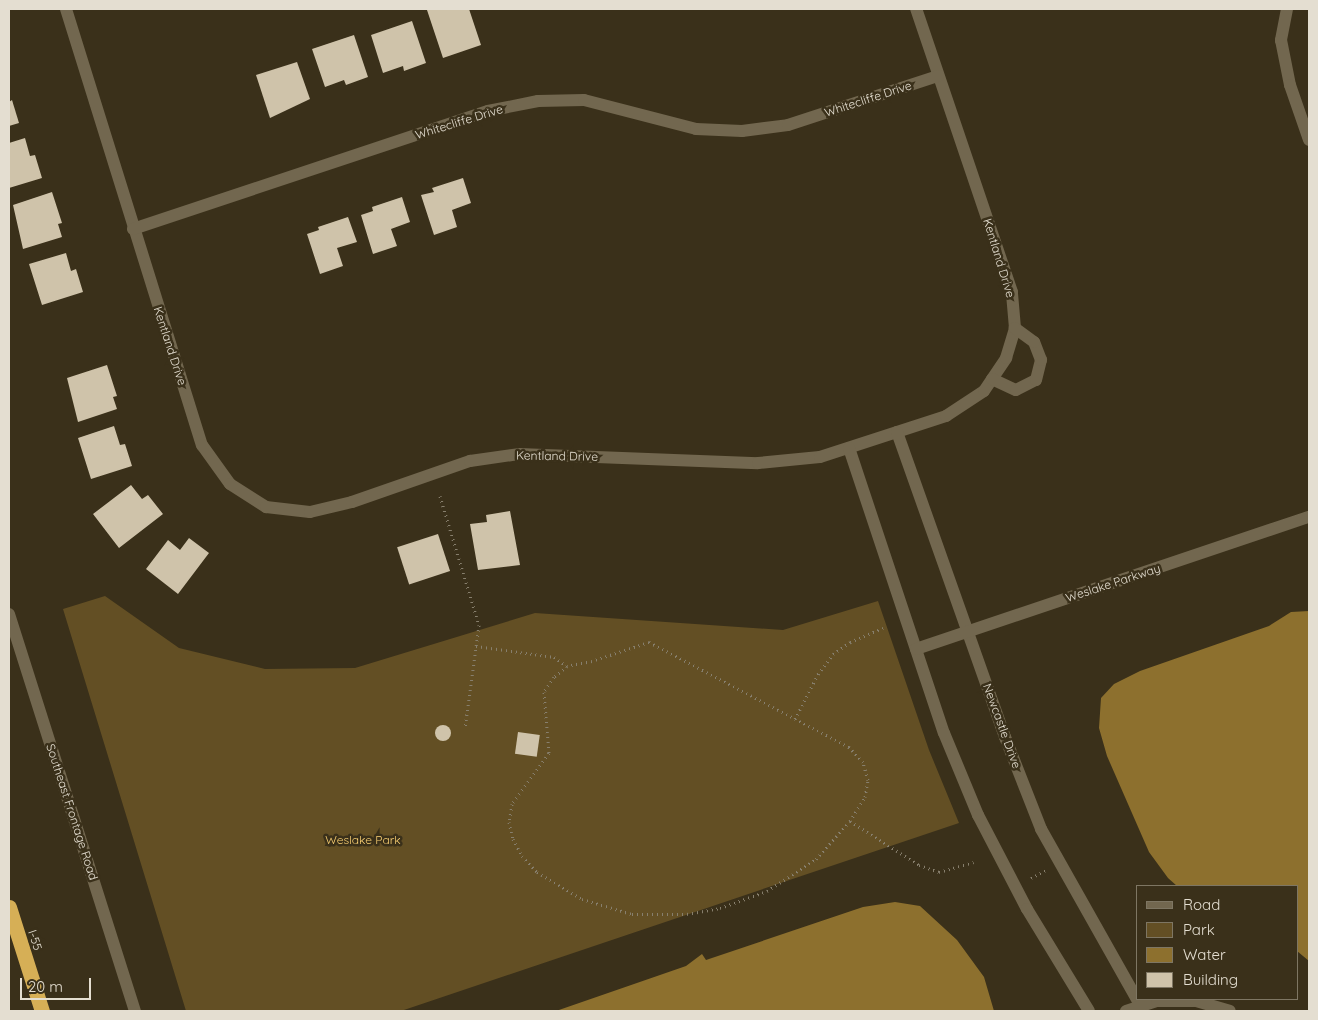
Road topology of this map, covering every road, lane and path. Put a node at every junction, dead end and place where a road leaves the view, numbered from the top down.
1 (66, 9) edge
2 (916, 9) edge
3 (1287, 9) edge
4 (938, 76) junction
5 (1309, 140) edge
6 (133, 229) junction
7 (1015, 328) junction
8 (992, 379) junction
9 (897, 432) junction
10 (849, 448) junction
11 (440, 496) dead end
12 (1309, 517) edge
13 (9, 614) edge
14 (883, 628) dead end
15 (968, 631) junction
16 (476, 646) junction
17 (916, 649) junction
18 (567, 666) junction
19 (795, 719) junction
20 (465, 728) dead end
21 (850, 821) junction
22 (974, 862) dead end
23 (1052, 867) dead end
24 (1024, 882) dead end
25 (9, 907) edge
26 (1136, 998) edge
27 (1137, 1000) edge
28 (1140, 1005) junction
29 (42, 1011) edge
30 (135, 1011) edge
31 (1089, 1011) edge
32 (1126, 1011) edge
33 (1230, 1011) edge

1 - 6 street, Kentland Drive
2 - 4 street, Kentland Drive
3 - 5 street
4 - 6 street, Whitecliffe Drive
4 - 7 street, Kentland Drive
6 - 10 street, Kentland Drive
7 - 8 street, Kentland Drive
7 - 8 street
8 - 9 street, Kentland Drive
9 - 10 street, Kentland Drive
9 - 15 street, Newcastle Drive
10 - 17 street
11 - 16 path
12 - 15 street, Weslake Parkway
13 - 30 street, Southeast Frontage Road
14 - 19 path
15 - 17 street, Weslake Parkway
15 - 26 street, Newcastle Drive
16 - 18 path
16 - 20 path
17 - 31 street
18 - 19 path
18 - 21 path
19 - 21 path
21 - 22 path
23 - 24 path
25 - 29 highway, I-55
27 - 28 street, Newcastle Drive
28 - 32 street
28 - 33 street

